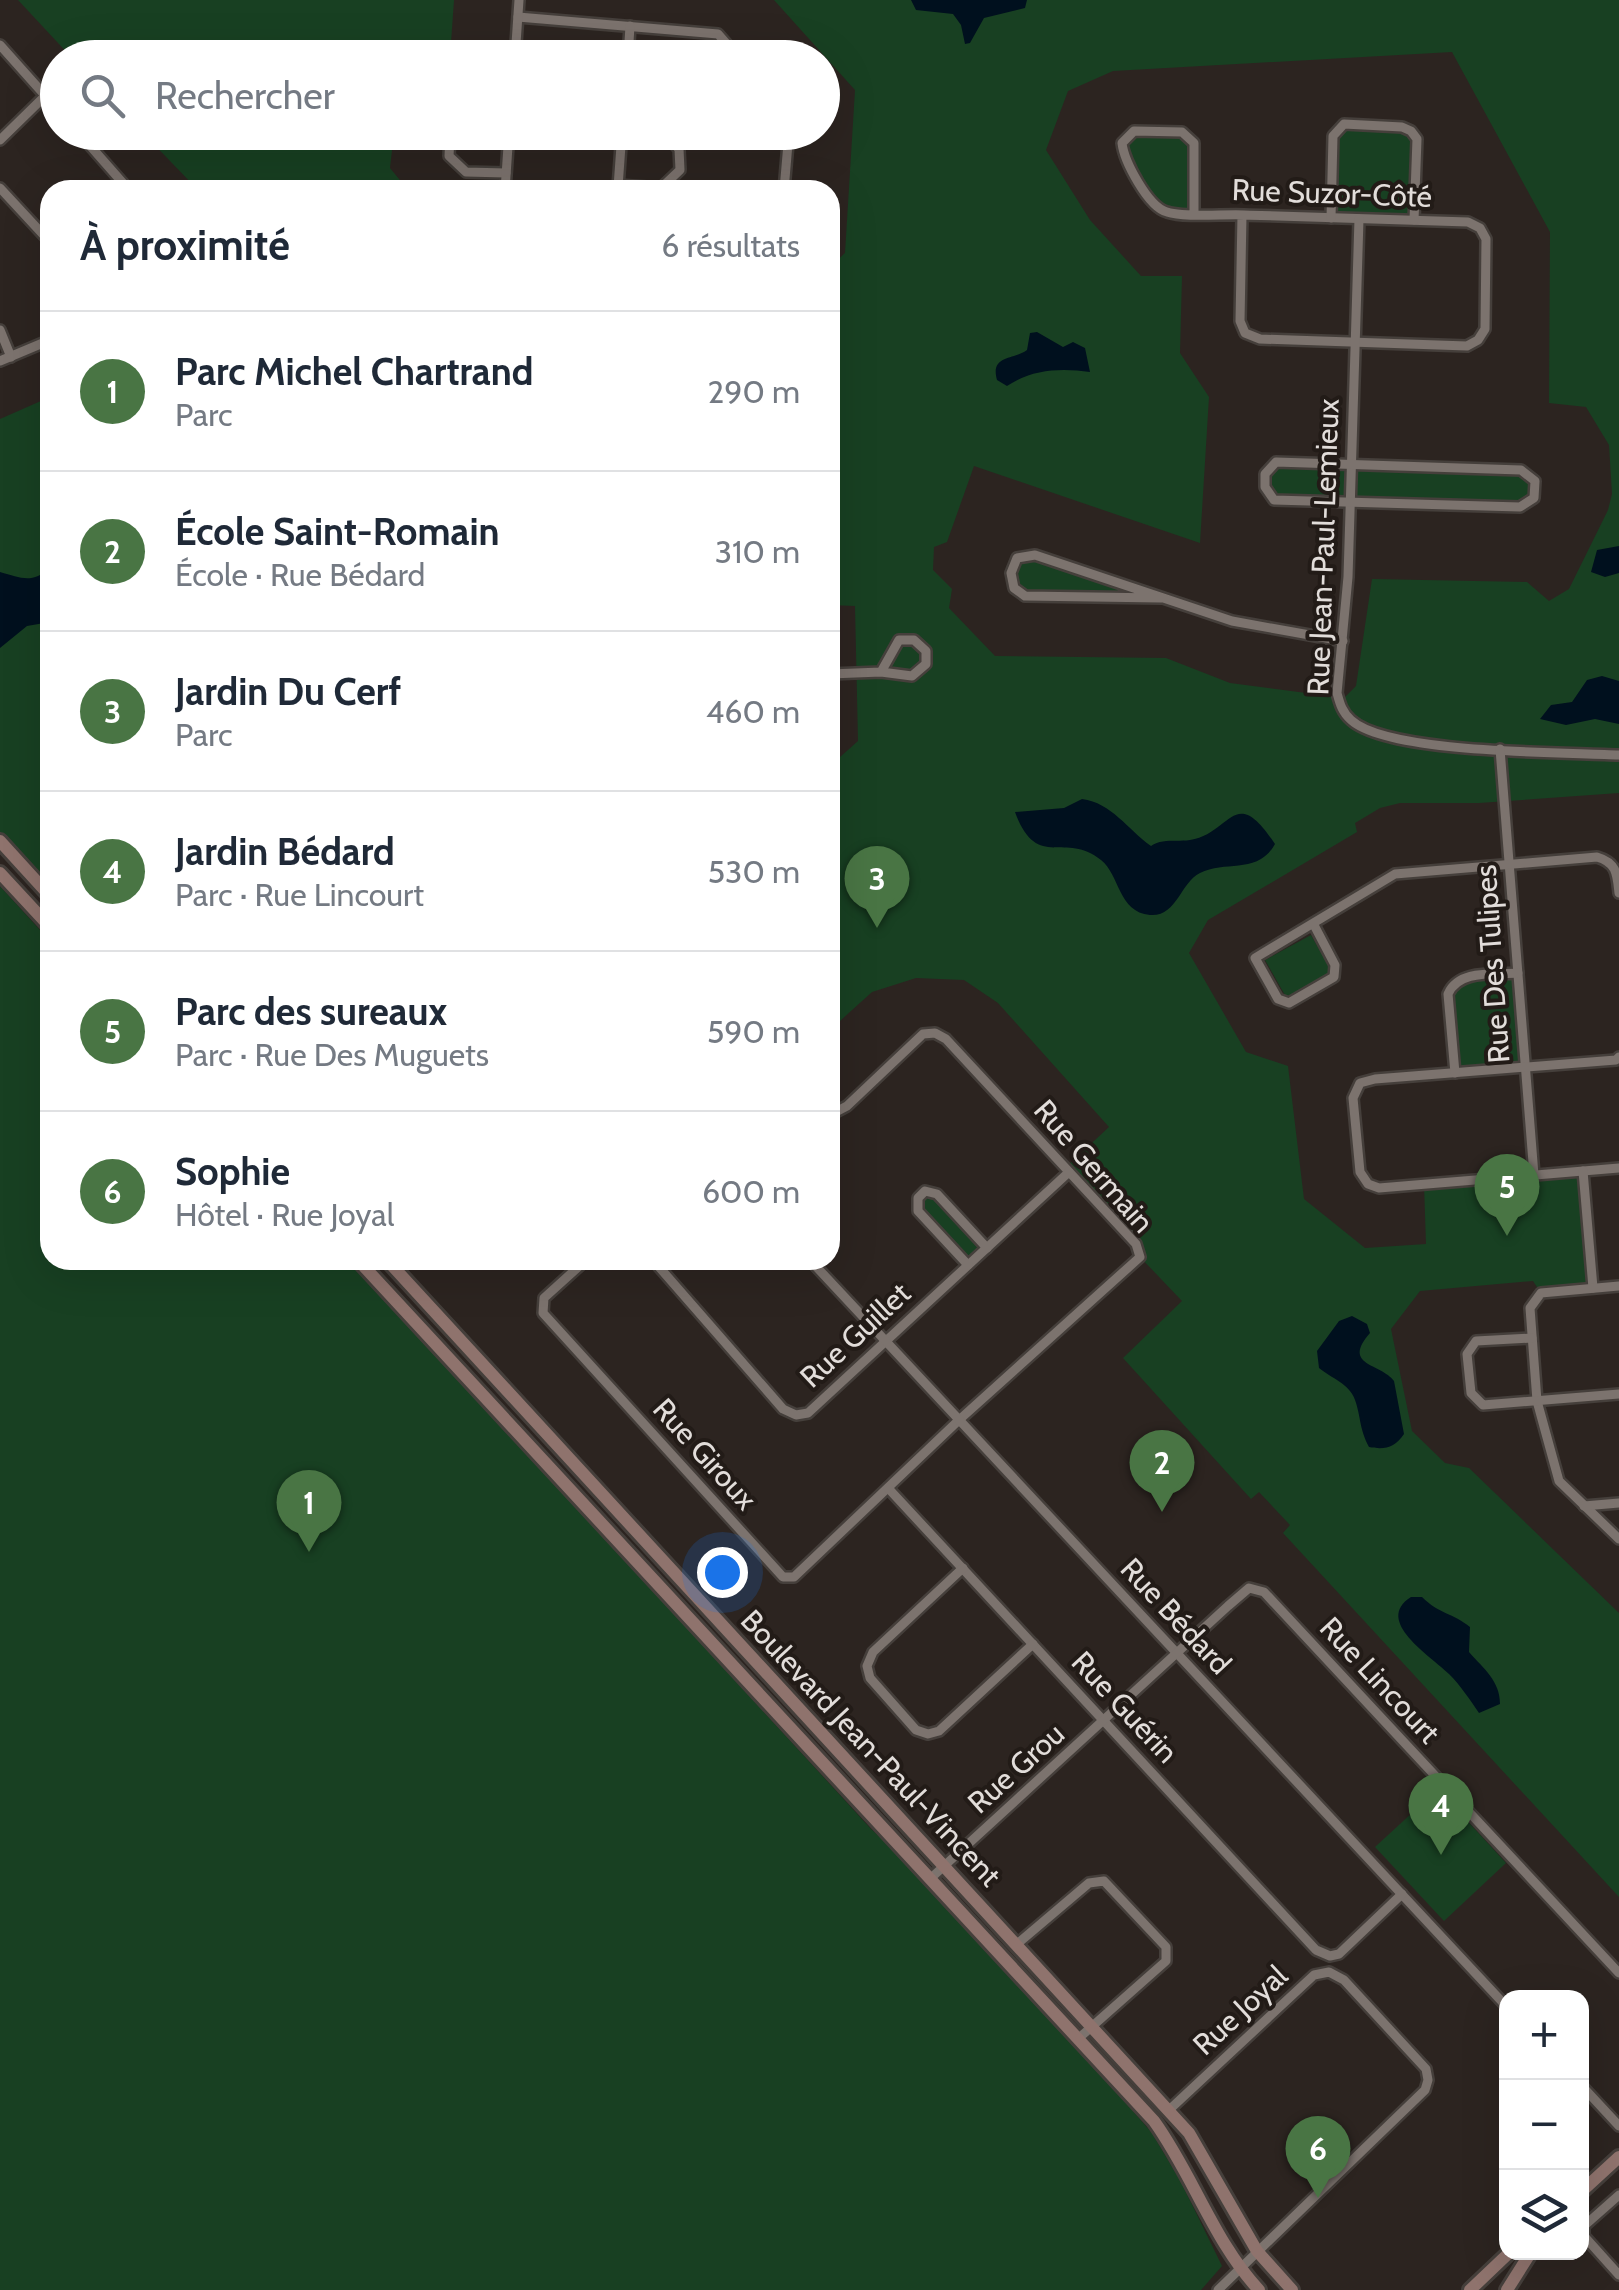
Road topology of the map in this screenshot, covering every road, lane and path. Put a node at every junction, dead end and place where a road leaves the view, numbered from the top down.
1 (519, 0) edge
2 (518, 17) junction
3 (630, 26) junction
4 (516, 40) edge
5 (629, 40) edge
6 (723, 40) edge
7 (0, 45) edge
8 (40, 90) edge
9 (40, 101) edge
10 (0, 140) edge
11 (94, 150) edge
12 (449, 150) edge
13 (508, 150) edge
14 (621, 150) edge
15 (679, 150) edge
16 (787, 150) edge
17 (506, 173) junction
18 (120, 180) edge
19 (506, 180) edge
20 (619, 180) edge
21 (669, 180) edge
22 (785, 180) edge
23 (0, 188) edge
24 (1194, 214) junction
25 (1242, 215) junction
26 (1331, 218) junction
27 (1359, 218) junction
28 (1414, 220) junction
29 (40, 231) edge
30 (0, 330) edge
31 (1355, 342) junction
32 (40, 344) edge
33 (12, 356) junction
34 (0, 361) edge
35 (1351, 465) junction
36 (1350, 502) junction
37 (1161, 598) junction
38 (1343, 641) junction
39 (881, 672) junction
40 (840, 674) edge
41 (1500, 749) junction
42 (1619, 756) edge
43 (0, 842) edge
44 (1509, 864) junction
45 (0, 873) edge
46 (40, 885) edge
47 (1619, 893) edge
48 (40, 916) edge
49 (1314, 925) junction
50 (1518, 973) junction
51 (1619, 1057) edge
52 (1525, 1067) junction
53 (1455, 1073) junction
54 (840, 1110) edge
55 (1619, 1168) edge
56 (1069, 1172) junction
57 (1583, 1172) junction
58 (1534, 1175) junction
59 (987, 1248) junction
60 (968, 1265) junction
61 (367, 1270) edge
62 (396, 1270) edge
63 (575, 1270) edge
64 (663, 1270) edge
65 (819, 1270) edge
66 (1619, 1286) edge
67 (1594, 1288) junction
68 (1532, 1338) junction
69 (886, 1341) junction
70 (1619, 1394) edge
71 (1537, 1400) junction
72 (959, 1420) junction
73 (888, 1488) junction
74 (1619, 1503) edge
75 (1584, 1506) junction
76 (1619, 1539) edge
77 (963, 1568) junction
78 (1033, 1644) junction
79 (1178, 1654) junction
80 (1104, 1721) junction
81 (946, 1866) junction
82 (931, 1878) junction
83 (1402, 1894) junction
84 (1017, 1944) junction
85 (1619, 1973) edge
86 (1499, 1998) edge
87 (1093, 2026) junction
88 (1079, 2038) junction
89 (1589, 2094) edge
90 (1168, 2110) junction
91 (1619, 2126) edge
92 (1619, 2157) edge
93 (1589, 2185) edge
94 (1619, 2195) edge
95 (1257, 2251) junction
96 (1502, 2260) edge
97 (1526, 2260) edge
98 (1240, 2269) junction
99 (1619, 2275) edge
100 (1218, 2290) edge
101 (1259, 2290) edge
102 (1292, 2290) edge
103 (1470, 2290) edge
104 (1507, 2290) edge

1 - 2 street
2 - 3 street
2 - 4 street
3 - 5 street
3 - 6 street
7 - 8 street
9 - 10 street
11 - 18 street
12 - 17 street
13 - 17 street
14 - 20 street
15 - 21 street
16 - 22 street
17 - 19 street
23 - 29 street
24 - 24 street, Rue Suzor-Côté
24 - 25 street, Rue Suzor-Côté
25 - 26 street, Rue Suzor-Côté
25 - 31 street
26 - 27 street, Rue Suzor-Côté
26 - 28 street
27 - 28 street, Rue Suzor-Côté
27 - 31 street, Rue Jean-Paul-Lemieux
28 - 31 street, Rue Suzor-Côté
30 - 33 street
31 - 35 street, Rue Jean-Paul-Lemieux
32 - 33 street
33 - 34 street
35 - 36 street, Rue Jean-Paul-Lemieux
35 - 36 street
35 - 36 street
36 - 38 street, Rue Jean-Paul-Lemieux
37 - 37 street
37 - 38 street
38 - 41 street, Rue Jean-Paul-Lemieux
39 - 39 street
39 - 40 street
41 - 42 street, Rue Jean-Paul-Lemieux
41 - 44 street, Rue Des Tulipes
43 - 46 street
44 - 47 street
44 - 49 street
44 - 50 street, Rue Des Tulipes
45 - 48 street
49 - 49 street
50 - 52 street, Rue Des Tulipes
50 - 53 street
51 - 52 street
52 - 53 street
52 - 58 street, Rue Des Tulipes
53 - 58 street
54 - 56 street, Rue Germain
55 - 57 street
56 - 59 street, Rue Guillet
56 - 72 street, Rue Germain
57 - 58 street
57 - 67 street
59 - 60 street, Rue Guillet
59 - 60 street
60 - 69 street, Rue Guillet
61 - 82 street, Boulevard Jean-Paul-Vincent
62 - 81 street, Boulevard Jean-Paul-Vincent
63 - 73 street, Rue Giroux
64 - 69 street, Rue Guillet
65 - 69 street, Rue Bédard
66 - 67 street
67 - 68 street
68 - 71 street
68 - 71 street
69 - 72 street, Rue Bédard
70 - 71 street
71 - 75 street
72 - 73 street
72 - 79 street, Rue Bédard
73 - 77 street, Rue Guérin
74 - 75 street
75 - 76 street
77 - 78 street, Rue Guérin
77 - 78 street
78 - 80 street, Rue Guérin
79 - 80 street, Rue Grou
79 - 83 street, Rue Bédard
79 - 85 street, Rue Lincourt
80 - 81 street, Rue Grou
80 - 83 street, Rue Guérin
81 - 82 street, Rue Grou
81 - 84 street, Boulevard Jean-Paul-Vincent
82 - 88 street, Boulevard Jean-Paul-Vincent
83 - 86 street, Rue Bédard
84 - 87 street, Boulevard Jean-Paul-Vincent
84 - 87 street
87 - 88 street
87 - 90 street, Boulevard Jean-Paul-Vincent
88 - 98 street, Boulevard Jean-Paul-Vincent
89 - 91 street
90 - 95 street, Boulevard Jean-Paul-Vincent
90 - 95 street, Rue Joyal
92 - 93 street
94 - 99 street
95 - 98 street, Rue Joyal
95 - 102 street, Boulevard Jean-Paul-Vincent
96 - 103 street
97 - 104 street
98 - 100 street, Rue Joyal
98 - 101 street, Boulevard Jean-Paul-Vincent

